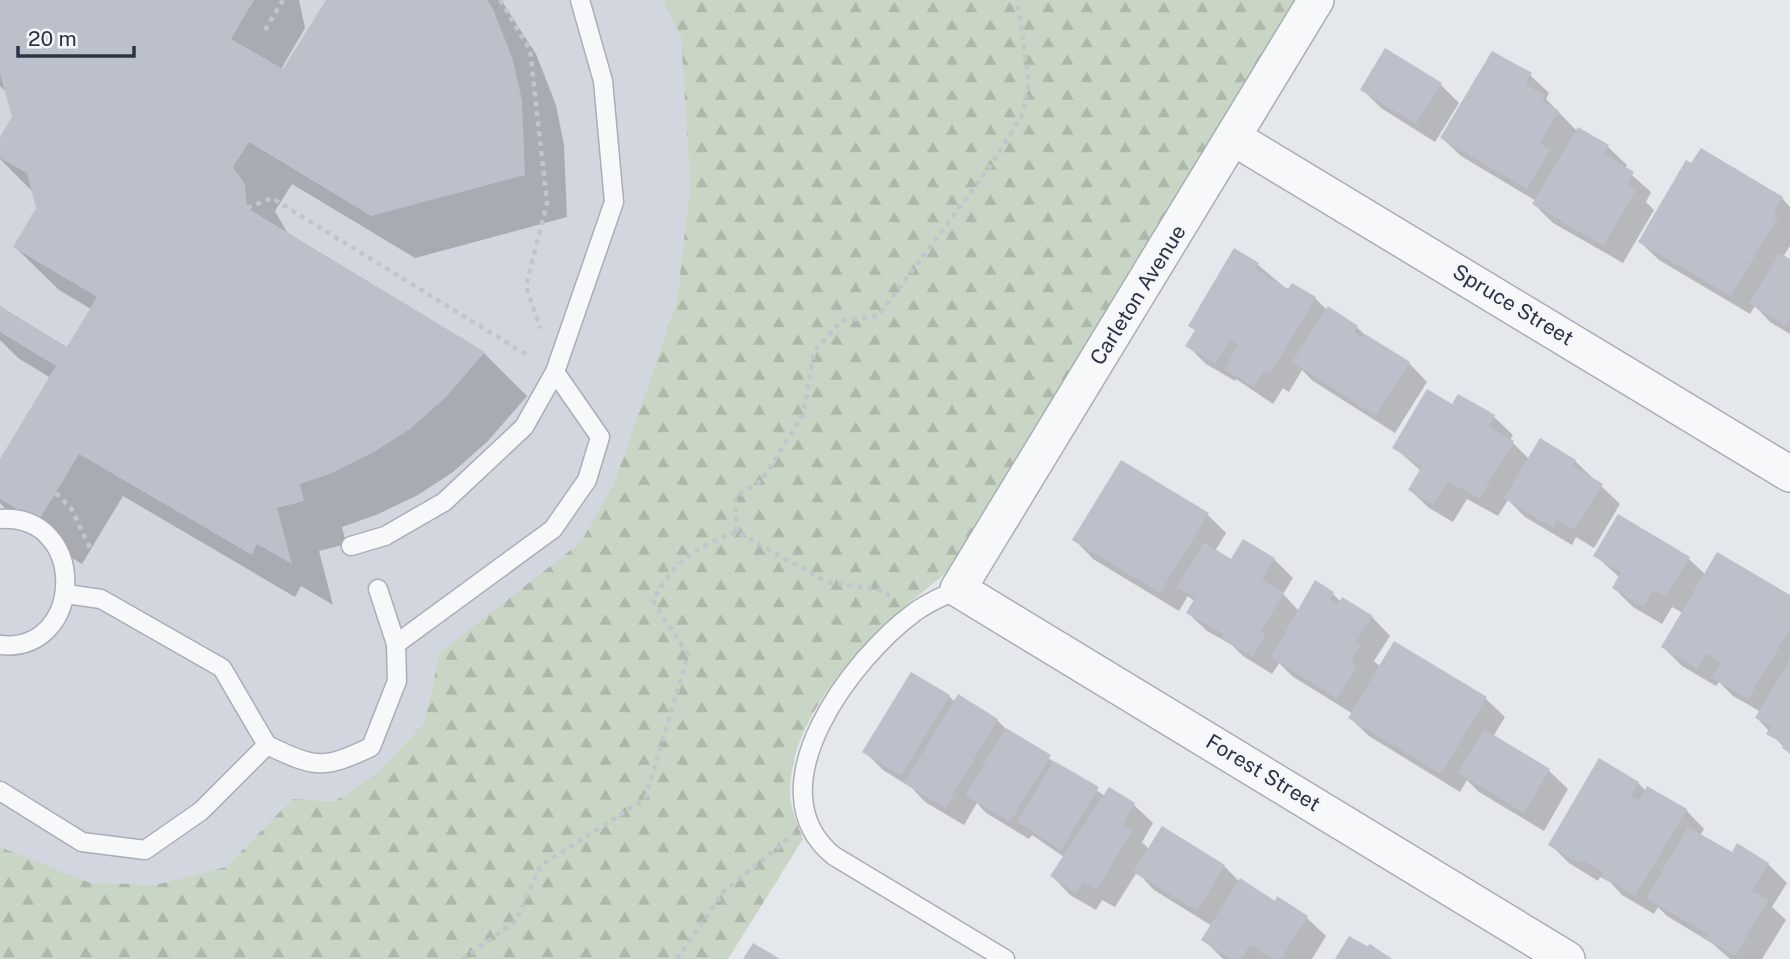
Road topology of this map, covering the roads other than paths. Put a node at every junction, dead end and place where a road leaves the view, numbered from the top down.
1 (580, 0) edge
2 (1316, 0) edge
3 (1234, 138) junction
4 (555, 372) junction
5 (1790, 474) edge
6 (0, 519) edge
7 (351, 546) dead end
8 (378, 589) dead end
9 (958, 589) junction
10 (66, 594) junction
11 (396, 644) junction
12 (0, 645) edge
13 (267, 745) junction
14 (3, 794) edge
15 (1005, 959) edge
16 (1567, 959) edge

1 - 4 lane
2 - 3 street, Carleton Avenue
3 - 5 street, Spruce Street
3 - 9 street, Carleton Avenue
4 - 7 lane
4 - 11 lane
6 - 10 lane
8 - 11 lane
9 - 15 lane
9 - 16 street, Forest Street
10 - 12 lane
10 - 13 lane
11 - 13 lane
13 - 14 lane

